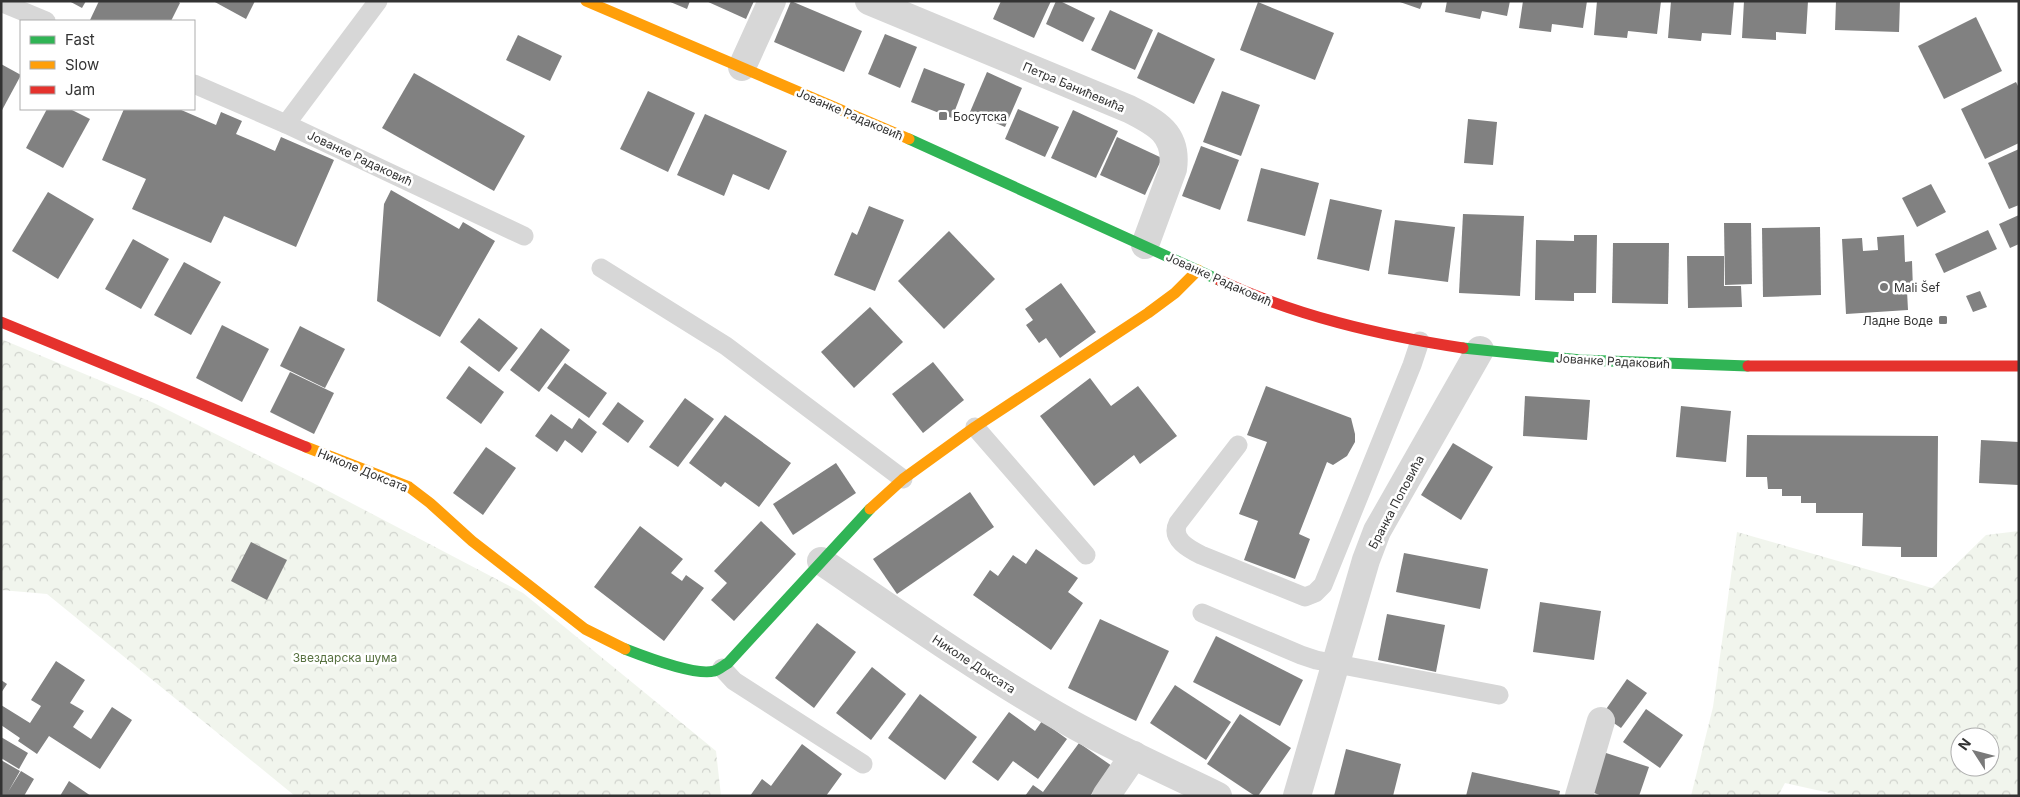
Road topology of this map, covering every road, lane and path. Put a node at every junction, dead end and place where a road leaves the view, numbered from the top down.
1 (378, 1) edge
2 (586, 1) edge
3 (772, 1) edge
4 (869, 1) edge
5 (6, 4) dead end
6 (44, 20) edge
7 (742, 67) junction
8 (195, 84) edge
9 (286, 124) junction
10 (524, 236) dead end
11 (1145, 245) junction
12 (601, 268) dead end
13 (1198, 270) junction
14 (1, 322) edge
15 (1420, 341) junction
16 (1480, 350) junction
17 (2019, 366) edge
18 (975, 427) junction
19 (1238, 445) dead end
20 (903, 479) junction
21 (1086, 555) dead end
22 (821, 561) junction
23 (1202, 613) dead end
24 (1336, 664) junction
25 (722, 668) junction
26 (1500, 695) dead end
27 (1601, 721) dead end
28 (1134, 755) junction
29 (862, 764) dead end
30 (1106, 796) edge
31 (1218, 796) edge
32 (1297, 796) edge
33 (1579, 796) edge

1 - 9 lane
2 - 7 main road, Јованке Радаковић
3 - 7 street
4 - 11 street, Петра Банићевића
5 - 6 lane
7 - 11 main road, Јованке Радаковић
8 - 9 lane, Јованке Радаковић
9 - 10 lane, Јованке Радаковић
11 - 13 main road, Јованке Радаковић
12 - 20 lane
13 - 15 main road, Јованке Радаковић
13 - 18 main road
14 - 25 main road, Николе Доксата
15 - 16 main road, Јованке Радаковић
15 - 19 lane
16 - 17 main road, Јованке Радаковић
16 - 24 street, Бранка Поповића
18 - 20 main road
18 - 21 lane
20 - 22 main road
22 - 25 main road
22 - 28 street, Николе Доксата
23 - 24 lane
24 - 26 lane
24 - 32 street, Бранка Поповића
25 - 29 lane
27 - 33 street
28 - 30 street
28 - 31 street

